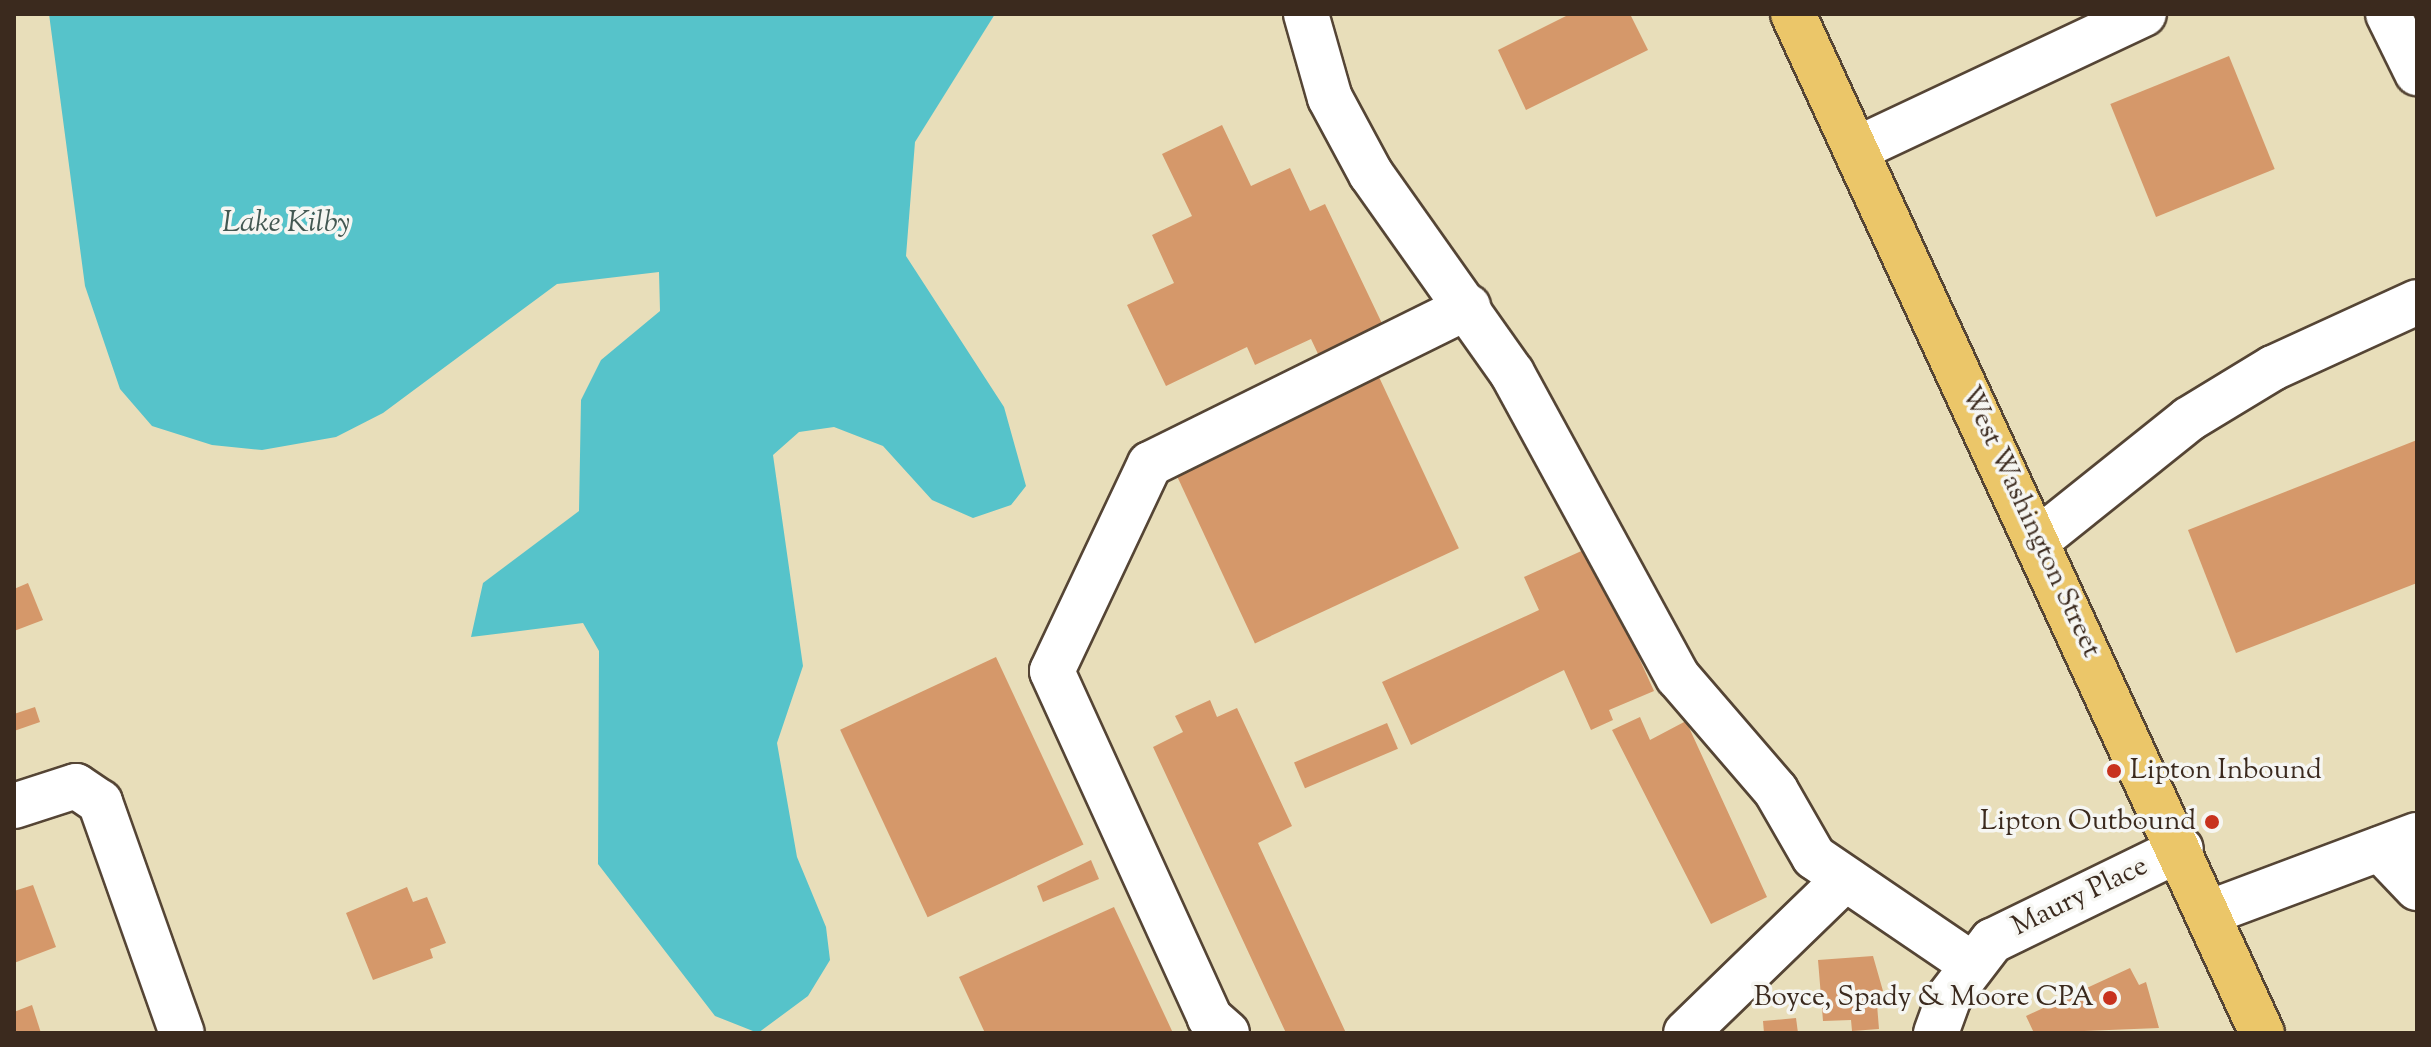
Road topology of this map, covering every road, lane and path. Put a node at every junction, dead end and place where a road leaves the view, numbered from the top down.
1 (1306, 14) edge
2 (1793, 14) edge
3 (2144, 14) edge
4 (2388, 14) edge
5 (2417, 73) edge
6 (1857, 149) junction
7 (2417, 302) edge
8 (1468, 307) junction
9 (2038, 540) junction
10 (14, 806) edge
11 (2398, 842) edge
12 (2181, 849) junction
13 (1845, 879) junction
14 (2417, 888) edge
15 (2208, 913) junction
16 (1970, 963) junction
17 (182, 1033) edge
18 (1227, 1033) edge
19 (1686, 1033) edge
20 (1936, 1033) edge
21 (2262, 1033) edge

1 - 8 street
2 - 6 main road, West Washington Street
3 - 6 street
4 - 5 street
6 - 9 main road, West Washington Street
7 - 9 street
8 - 13 street
8 - 18 street
9 - 12 main road, West Washington Street
10 - 17 street
11 - 14 street
11 - 15 street
12 - 15 main road, West Washington Street
12 - 16 street, Maury Place
13 - 16 street
13 - 19 street
15 - 21 main road, West Washington Street
16 - 20 street, Maury Place

